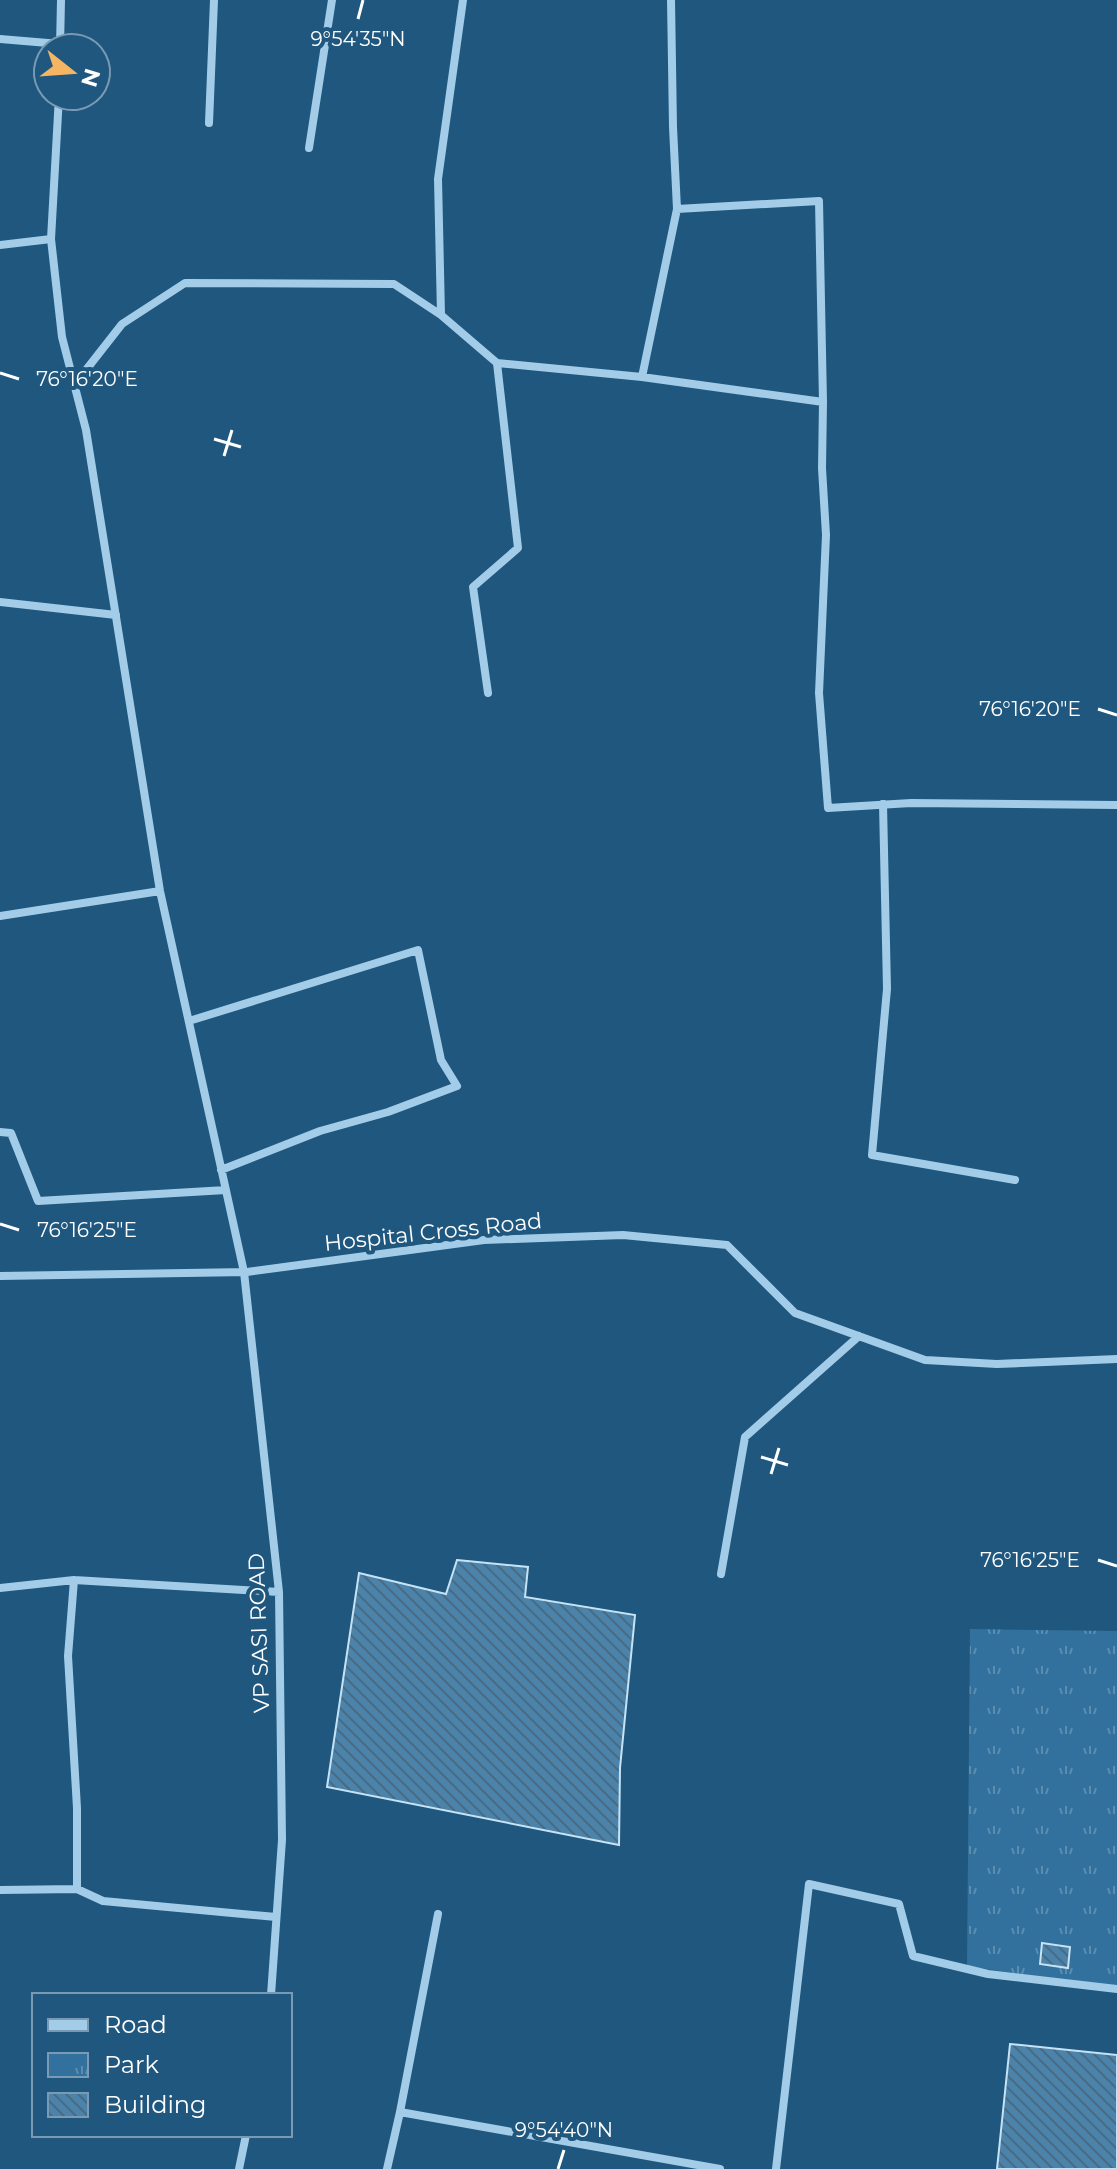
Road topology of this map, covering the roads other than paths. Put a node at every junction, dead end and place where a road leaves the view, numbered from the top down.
1 (61, 0) edge
2 (214, 0) edge
3 (332, 0) edge
4 (463, 0) edge
5 (671, 0) edge
6 (60, 32) edge
7 (0, 39) edge
8 (32, 43) edge
9 (58, 112) edge
10 (209, 123) dead end
11 (309, 148) dead end
12 (677, 209) junction
13 (51, 239) junction
14 (0, 245) edge
15 (441, 315) junction
16 (497, 363) junction
17 (642, 377) junction
18 (75, 384) junction
19 (823, 402) junction
20 (0, 602) edge
21 (116, 615) junction
22 (488, 693) dead end
23 (883, 804) junction
24 (1117, 805) edge
25 (160, 891) junction
26 (0, 916) edge
27 (189, 1021) junction
28 (0, 1132) edge
29 (221, 1170) junction
30 (1015, 1180) dead end
31 (226, 1190) junction
32 (244, 1272) junction
33 (0, 1276) edge
34 (859, 1336) junction
35 (1117, 1359) edge
36 (721, 1574) dead end
37 (74, 1580) junction
38 (0, 1588) edge
39 (279, 1592) junction
40 (77, 1889) junction
41 (0, 1890) edge
42 (438, 1914) dead end
43 (276, 1917) junction
44 (1117, 1989) edge
45 (271, 1993) edge
46 (400, 2112) junction
47 (246, 2137) edge
48 (663, 2159) junction
49 (239, 2169) edge
50 (387, 2169) edge
51 (665, 2169) edge
52 (720, 2169) edge
53 (776, 2169) edge

1 - 6 street
2 - 10 street
3 - 11 street
4 - 15 street
5 - 12 street
7 - 8 street
9 - 13 street, VP SASI ROAD
12 - 17 street
12 - 19 street
13 - 14 street
13 - 18 street, VP SASI ROAD
15 - 16 street
15 - 18 street
16 - 17 street
16 - 22 street
17 - 19 street
18 - 21 street, VP SASI ROAD
19 - 23 street
20 - 21 street
21 - 25 street, VP SASI ROAD
23 - 24 street
23 - 30 street
25 - 26 street
25 - 27 street, VP SASI ROAD
27 - 29 street, VP SASI ROAD
27 - 29 street
28 - 31 street
29 - 31 street, VP SASI ROAD
31 - 32 street, VP SASI ROAD
32 - 33 street, Hospital Cross Road
32 - 34 street, Hospital Cross Road
32 - 39 street, VP SASI ROAD
34 - 35 street, Hospital Cross Road
34 - 36 street
37 - 38 street
37 - 39 street
37 - 40 street
39 - 43 street, VP SASI ROAD
40 - 41 street
40 - 43 street
42 - 46 street
43 - 45 street, VP SASI ROAD
44 - 53 street
46 - 48 street
46 - 50 street
47 - 49 street
48 - 51 street
48 - 52 street

